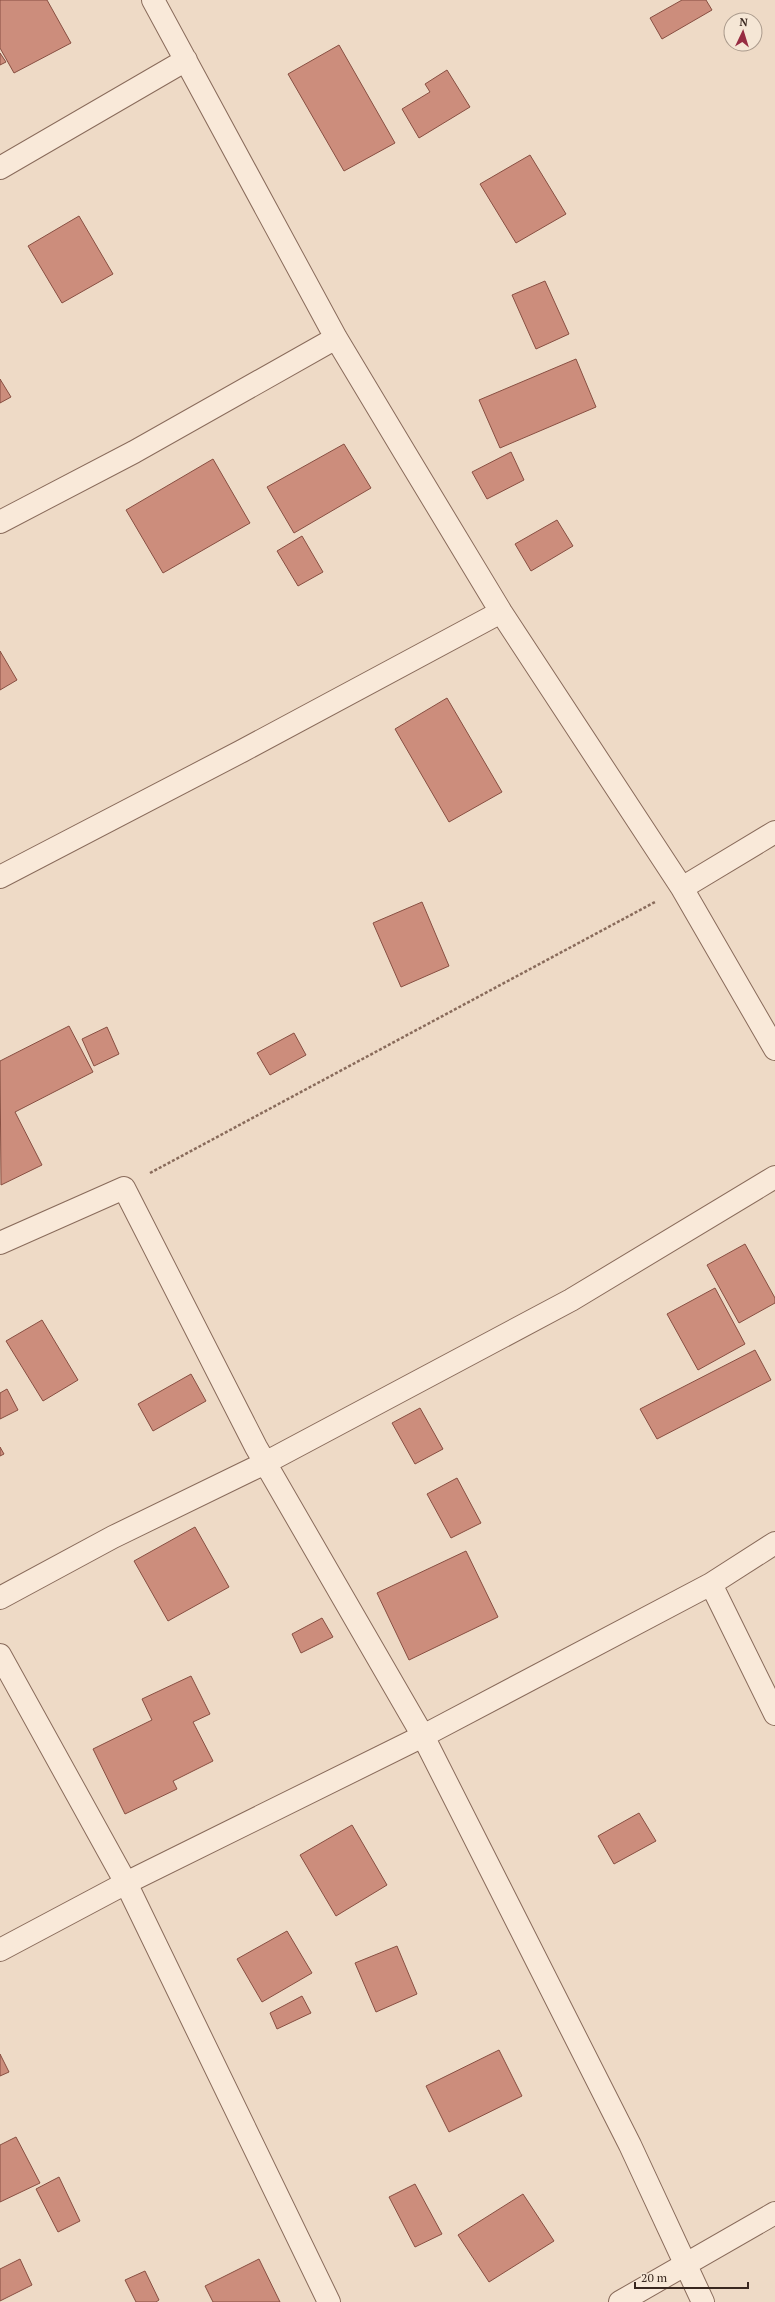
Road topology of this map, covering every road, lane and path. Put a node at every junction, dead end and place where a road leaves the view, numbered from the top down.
1 (153, 0) edge
2 (186, 60) junction
3 (0, 168) edge
4 (336, 338) junction
5 (0, 522) edge
6 (501, 612) junction
7 (775, 832) edge
8 (0, 877) edge
9 (682, 888) junction
10 (775, 1049) edge
11 (775, 1177) edge
12 (124, 1188) junction
13 (0, 1243) edge
14 (265, 1464) junction
15 (775, 1543) edge
16 (712, 1584) junction
17 (0, 1598) edge
18 (0, 1655) edge
19 (775, 1714) edge
20 (423, 1736) junction
21 (126, 1883) junction
22 (0, 1950) edge
23 (775, 2213) edge
24 (684, 2264) junction
25 (329, 2302) edge
26 (620, 2302) edge
27 (703, 2302) edge

1 - 2 street
2 - 3 street
2 - 4 street
4 - 5 street
4 - 6 street
6 - 8 street
6 - 9 street
7 - 9 street
9 - 10 street
9 - 12 path
11 - 14 street
12 - 13 street
12 - 14 street
14 - 17 street
14 - 20 street
15 - 16 street
16 - 19 street
16 - 20 street
18 - 21 street
20 - 21 street
20 - 24 street
21 - 22 street
21 - 25 street
23 - 24 street
24 - 26 street
24 - 27 street

